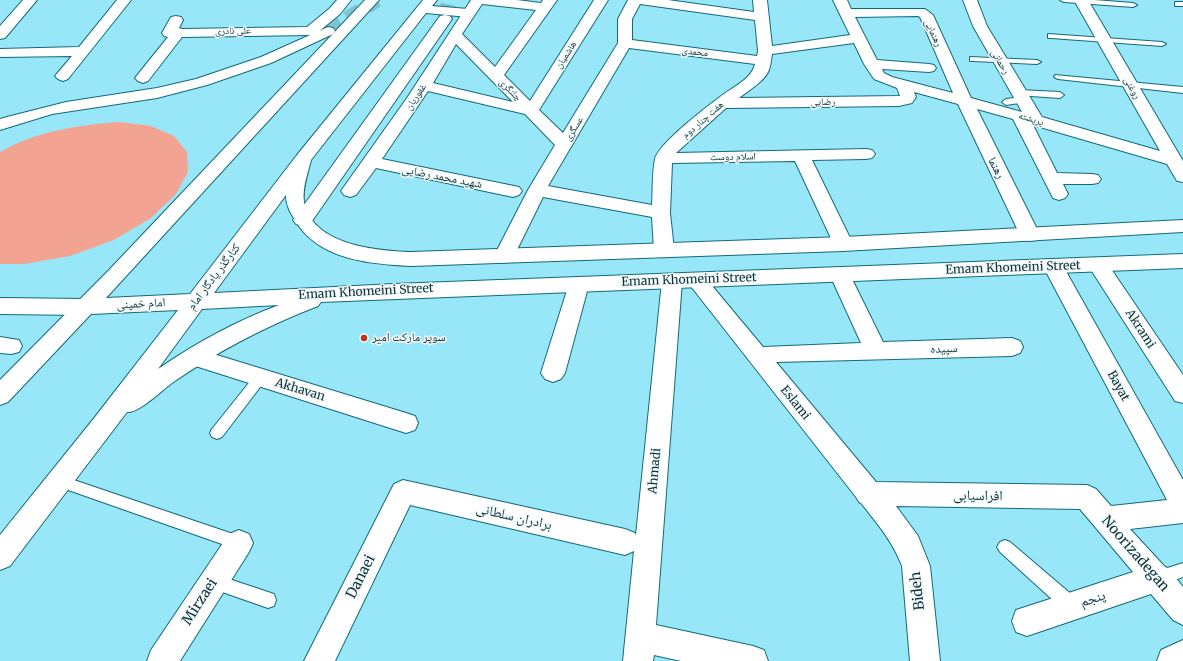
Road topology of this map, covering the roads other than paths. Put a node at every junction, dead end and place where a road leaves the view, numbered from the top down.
1 (30, 0) edge
2 (124, 0) edge
3 (372, 0) edge
4 (602, 0) edge
5 (634, 0) edge
6 (639, 0) edge
7 (760, 0) edge
8 (840, 0) edge
9 (970, 0) edge
10 (1064, 0) edge
11 (1081, 1) edge
12 (426, 4) edge
13 (474, 4) edge
14 (547, 4) edge
15 (339, 5) edge
16 (1133, 5) dead end
17 (847, 13) junction
18 (761, 17) junction
19 (445, 19) tunnel mouth
20 (328, 31) tunnel mouth
21 (0, 35) edge
22 (455, 35) junction
23 (1051, 36) dead end
24 (859, 38) junction
25 (1103, 40) junction
26 (625, 43) junction
27 (1162, 44) dead end
28 (83, 51) junction
29 (0, 53) edge
30 (765, 56) junction
31 (973, 59) dead end
32 (999, 60) junction
33 (1037, 62) dead end
34 (871, 64) junction
35 (929, 68) dead end
36 (63, 76) dead end
37 (496, 76) junction
38 (1058, 77) dead end
39 (144, 78) dead end
40 (904, 84) junction
41 (424, 85) junction
42 (1130, 85) junction
43 (1183, 90) edge
44 (1060, 95) dead end
45 (964, 100) junction
46 (1006, 102) dead end
47 (722, 103) junction
48 (1025, 107) junction
49 (531, 111) junction
50 (0, 125) edge
51 (565, 145) junction
52 (866, 154) dead end
53 (801, 155) junction
54 (664, 158) junction
55 (303, 159) junction
56 (1174, 161) junction
57 (372, 162) junction
58 (1183, 177) edge
59 (1051, 178) junction
60 (1092, 180) dead end
61 (537, 190) junction
62 (350, 191) dead end
63 (512, 191) dead end
64 (1059, 194) dead end
65 (661, 213) junction
66 (303, 220) junction
67 (1183, 226) edge
68 (1078, 232) junction
69 (1030, 234) junction
70 (844, 244) junction
71 (664, 250) junction
72 (504, 256) junction
73 (1183, 261) edge
74 (1098, 265) junction
75 (1052, 266) junction
76 (840, 275) junction
77 (684, 280) junction
78 (579, 284) junction
79 (332, 294) junction
80 (196, 301) junction
81 (0, 306) edge
82 (86, 307) junction
83 (1012, 347) dead end
84 (876, 352) junction
85 (767, 354) dead end
86 (194, 357) junction
87 (553, 373) dead end
88 (260, 378) junction
89 (1183, 394) edge
90 (0, 395) edge
91 (406, 423) dead end
92 (104, 424) junction
93 (217, 433) dead end
94 (59, 481) junction
95 (868, 494) junction
96 (1087, 497) joint
97 (1183, 505) edge
98 (1183, 511) edge
99 (1104, 519) junction
100 (895, 526) joint
101 (625, 542) dead end
102 (239, 543) joint
103 (1005, 547) dead end
104 (0, 557) edge
105 (1170, 574) edge
106 (214, 582) junction
107 (268, 600) dead end
108 (1072, 606) junction
109 (1183, 610) edge
110 (1028, 621) dead end
111 (639, 649) edge
112 (1183, 655) edge
113 (162, 661) edge
114 (319, 661) edge
115 (753, 661) edge
116 (925, 661) edge
117 (1172, 661) edge

1 - 21 main road
2 - 28 main road
3 - 82 main road
4 - 49 main road, هاشمیان
5 - 26 main road
6 - 18 main road
7 - 18 main road
8 - 17 main road
9 - 32 main road, رحمانی
10 - 11 lane
11 - 16 lane
11 - 25 main road, روغنی
12 - 13 main road
12 - 55 main road, کنارگذر یادگار امام
13 - 14 main road
13 - 22 main road, غفوریان
14 - 37 main road
15 - 39 main road, علی نادری
17 - 24 main road
17 - 45 main road, رهنمایی
18 - 30 main road
19 - 66 main road
20 - 50 main road
22 - 37 main road, چلنگری
22 - 41 main road, غفوریان
23 - 25 lane
24 - 30 main road, محمدی
24 - 34 main road
25 - 27 lane
25 - 42 main road, روغنی
26 - 30 main road, محمدی
26 - 51 main road, عسگری
28 - 29 main road
28 - 36 main road
30 - 47 main road, هفت چنار دوم
31 - 32 lane
32 - 33 lane
32 - 48 main road, رحمانی
34 - 35 main road
34 - 40 main road, پرپشته
37 - 49 main road, چلنگری
38 - 42 lane
40 - 45 main road, پرپشته
40 - 47 main road, رضایی
41 - 49 main road
41 - 57 main road, غفوریان
42 - 43 lane
42 - 56 main road, روغنی
44 - 48 lane
45 - 48 main road, پرپشته
45 - 69 main road, رهنما
46 - 48 lane
47 - 54 main road, هفت چنار دوم
48 - 56 main road, پرپشته
48 - 59 main road, رحمانی
49 - 51 main road, چلنگری
51 - 61 main road, عسگری
52 - 53 main road, اسلام دوست
53 - 54 main road, اسلام دوست
53 - 70 main road
54 - 65 main road
55 - 66 main road
55 - 80 main road, کنارگذر یادگار امام
56 - 58 main road, روغنی
57 - 62 main road, غفوریان
57 - 63 main road, شهید محمد رضایی
59 - 60 main road
59 - 64 main road, رحمانی
61 - 65 main road
61 - 72 main road, عسگری
65 - 71 main road
66 - 72 main road
67 - 68 main road
68 - 69 main road
68 - 74 main road, Akrami
69 - 70 main road
70 - 71 main road
71 - 72 main road
73 - 74 main road, Emam Khomeini Street
74 - 75 main road, Emam Khomeini Street
74 - 89 main road, Akrami
75 - 76 main road, Emam Khomeini Street
75 - 97 main road, Bayat
76 - 77 main road, Emam Khomeini Street
76 - 84 main road
77 - 78 main road, Emam Khomeini Street
77 - 95 main road, Eslami
77 - 111 main road, Ahmadi
78 - 79 main road, Emam Khomeini Street
78 - 87 main road
79 - 80 main road, Emam Khomeini Street
79 - 86 main road
80 - 82 main road, امام خمینی
80 - 92 main road, کنارگذر یادگار امام
81 - 82 main road, امام خمینی
82 - 90 main road
83 - 84 main road, سپیده
84 - 85 main road, سپیده
86 - 88 main road, Akhavan
86 - 92 main road
88 - 91 main road, Akhavan
88 - 93 lane
92 - 94 main road, کنارگذر یادگار امام
94 - 102 lane
94 - 104 main road, کنارگذر یادگار امام
95 - 96 main road, افراسیابی
95 - 100 main road, Eslami
96 - 99 main road, Noorizadegan
98 - 99 main road
99 - 105 main road, Noorizadegan
100 - 116 main road, Bideh
101 - 114 main road, Danaei
102 - 106 main road, Mirzaei
103 - 108 lane
105 - 108 main road, پنجم
105 - 109 main road, Noorizadegan
106 - 107 lane
106 - 113 main road, Mirzaei
108 - 110 main road, پنجم
111 - 115 main road
112 - 117 main road

